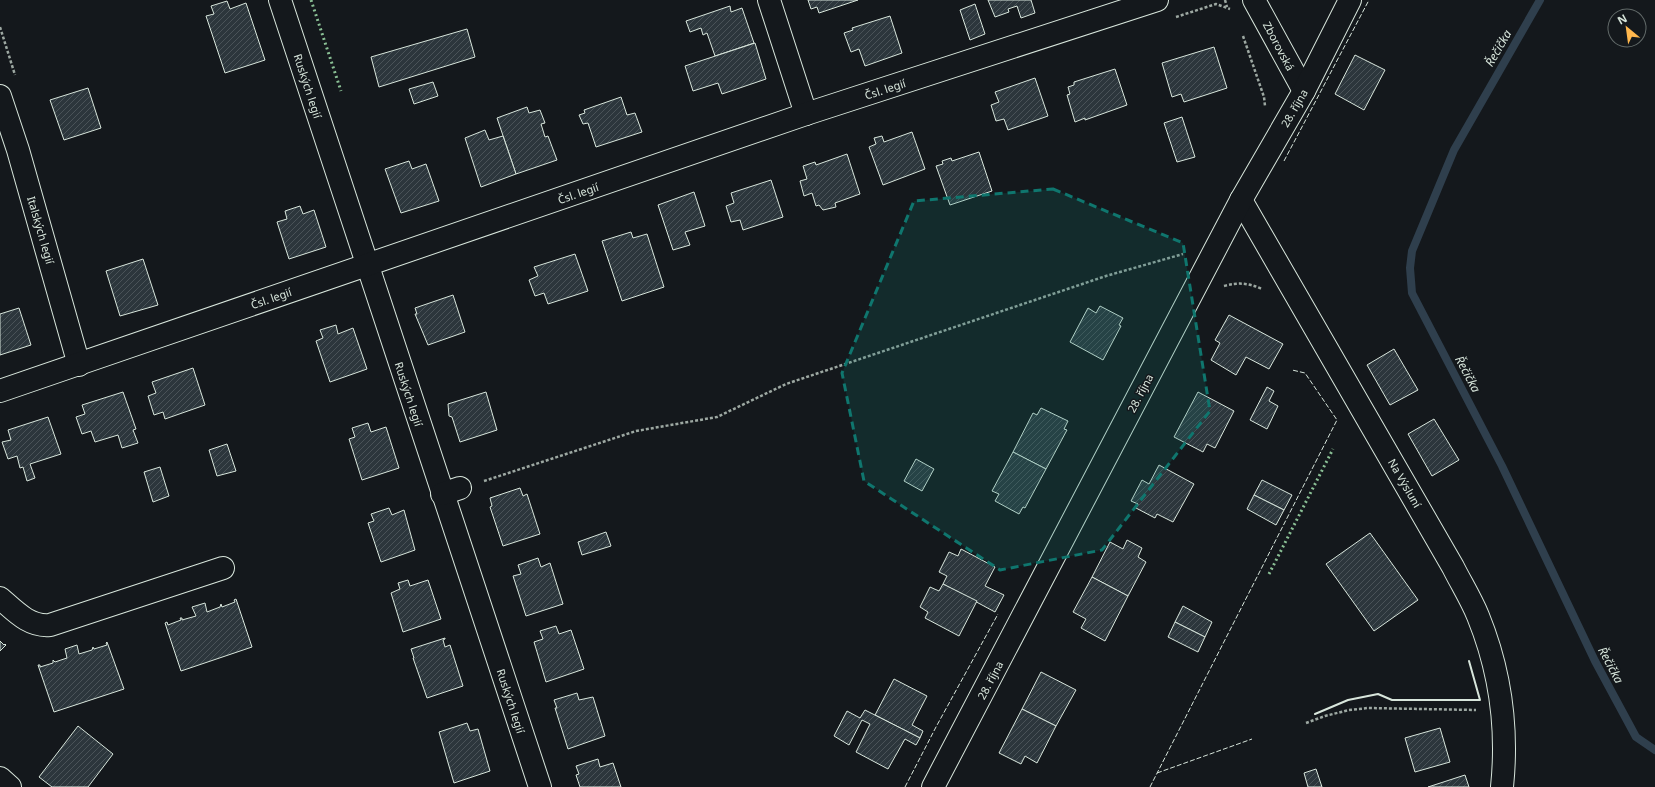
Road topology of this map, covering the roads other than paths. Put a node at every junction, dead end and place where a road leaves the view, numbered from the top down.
1 (280, 0) edge
2 (769, 0) edge
3 (1157, 0) edge
4 (1254, 0) edge
5 (1350, 0) edge
6 (1304, 91) junction
7 (0, 96) edge
8 (806, 114) junction
9 (1241, 200) junction
10 (366, 265) junction
11 (79, 365) junction
12 (0, 391) edge
13 (223, 568) dead end
14 (0, 598) edge
15 (0, 778) edge
16 (10, 787) edge
17 (540, 787) edge
18 (933, 787) edge
19 (1502, 787) edge

1 - 10 street, Ruských legií
2 - 8 street
3 - 8 street, Čsl. legií
4 - 6 street, Zborovská
5 - 6 street, 28. října
6 - 9 street, 28. října
7 - 11 street, Italských legií
8 - 10 street, Čsl. legií
9 - 18 street, 28. října
9 - 19 street, Na Výsluní
10 - 11 street, Čsl. legií
10 - 17 street, Ruských legií
11 - 12 street, Čsl. legií
13 - 14 street
15 - 16 street

